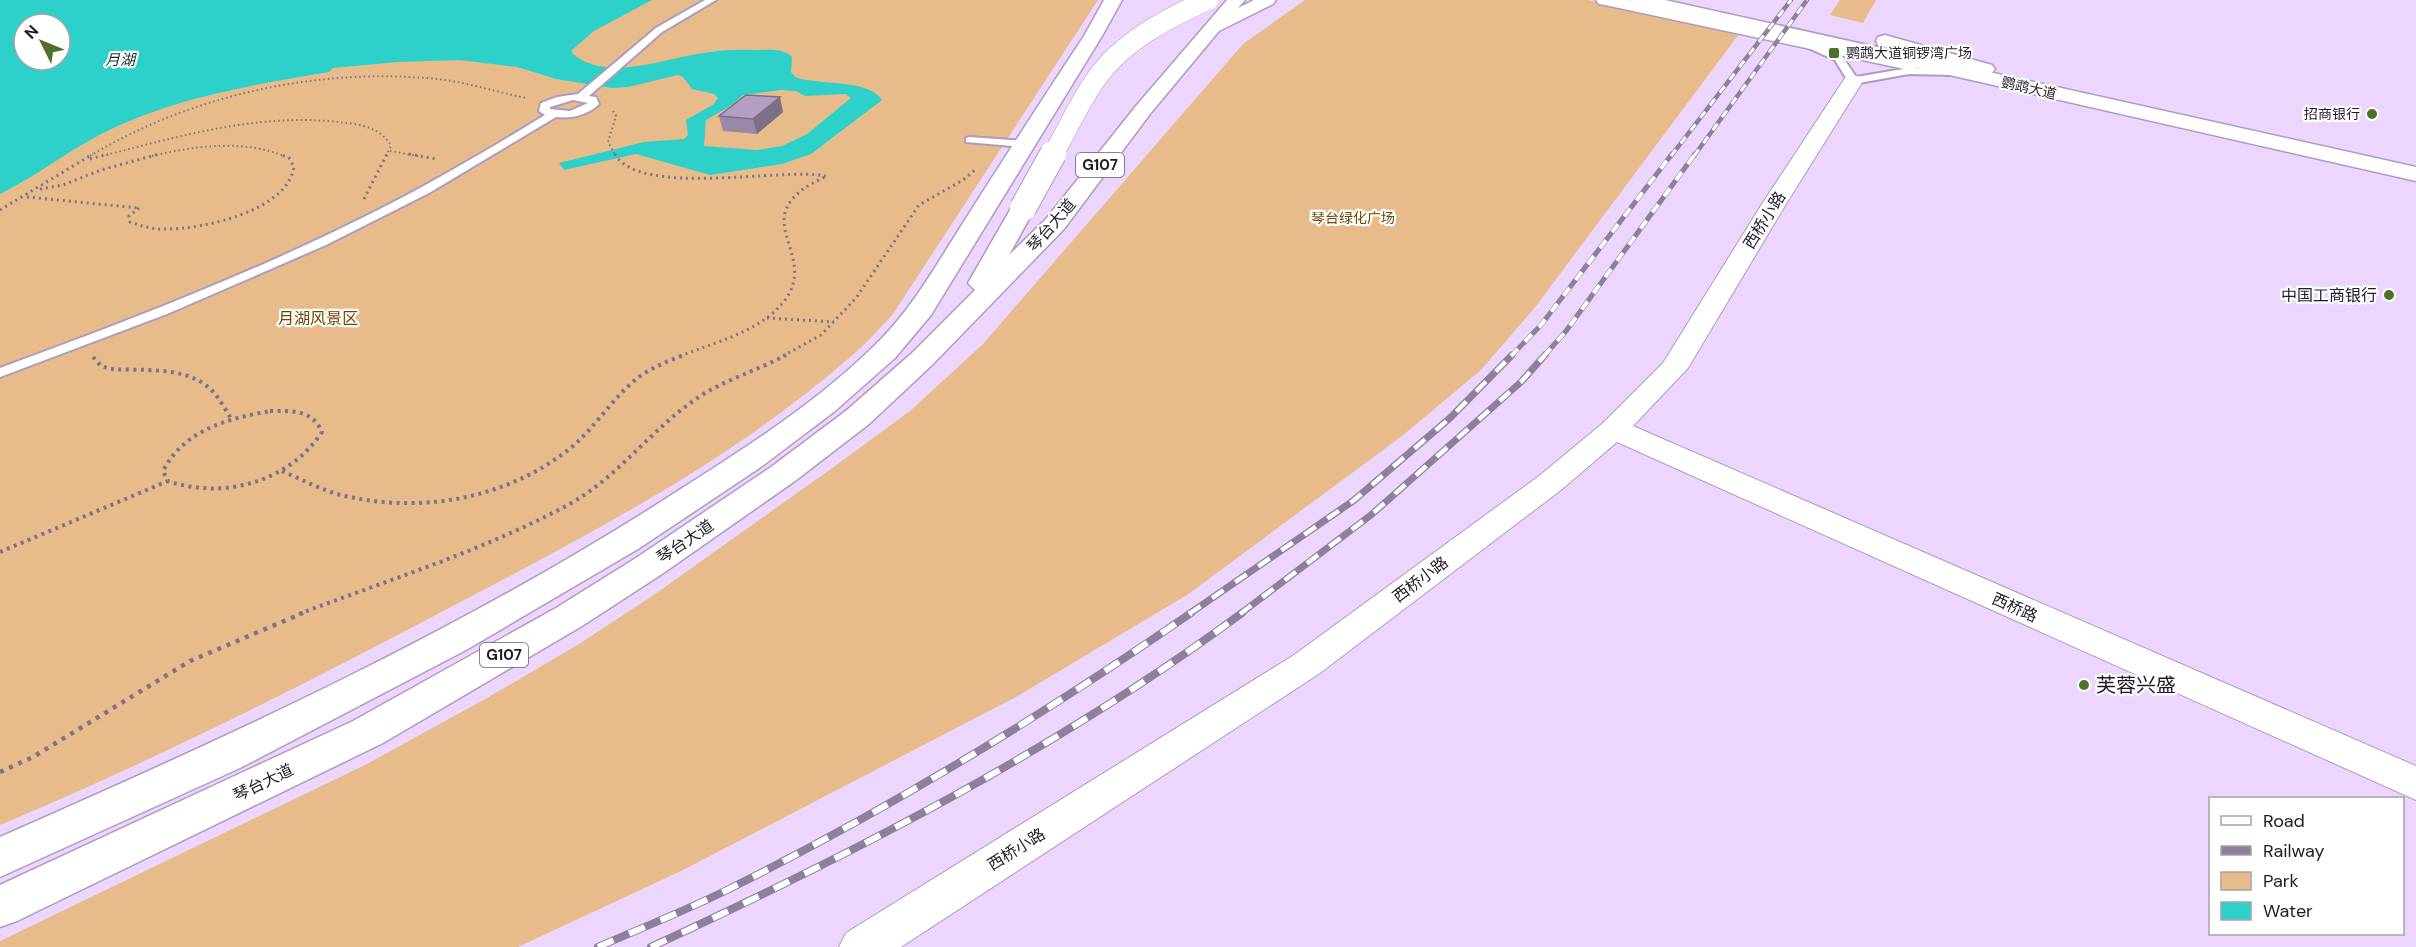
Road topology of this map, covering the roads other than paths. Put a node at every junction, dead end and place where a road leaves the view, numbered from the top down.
1 (712, 0) edge
2 (1113, 0) edge
3 (1208, 0) edge
4 (1236, 0) edge
5 (1267, 0) edge
6 (1605, 0) edge
7 (1641, 0) edge
8 (1676, 0) edge
9 (1704, 0) edge
10 (1210, 31) junction
11 (1806, 43) junction
12 (1953, 72) junction
13 (1981, 73) junction
14 (1853, 81) junction
15 (586, 93) junction
16 (552, 108) junction
17 (970, 140) dead end
18 (1024, 144) junction
19 (2416, 165) edge
20 (2416, 174) edge
21 (957, 323) junction
22 (0, 373) edge
23 (1614, 429) junction
24 (2416, 784) edge
25 (0, 858) edge
26 (0, 907) edge
27 (862, 947) edge

1 - 15 lane
2 - 18 main road, 琴台大道 / G107
3 - 21 main road, bridge
4 - 10 main road, 琴台大道 / G107
5 - 10 main road
6 - 11 main road
7 - 13 main road, 鹦鹉大道
8 - 13 main road, 鹦鹉大道
9 - 13 main road
10 - 21 main road, 琴台大道 / G107
11 - 12 main road
11 - 14 lane
12 - 13 main road
12 - 14 lane
13 - 19 main road, 鹦鹉大道
13 - 20 main road, 鹦鹉大道
14 - 23 street, 西桥小路
15 - 16 lane
15 - 16 lane
16 - 22 lane
17 - 18 lane
18 - 25 main road, 琴台大道 / G107
21 - 26 main road, 琴台大道 / G107
23 - 24 street, 西桥路
23 - 27 street, 西桥小路

